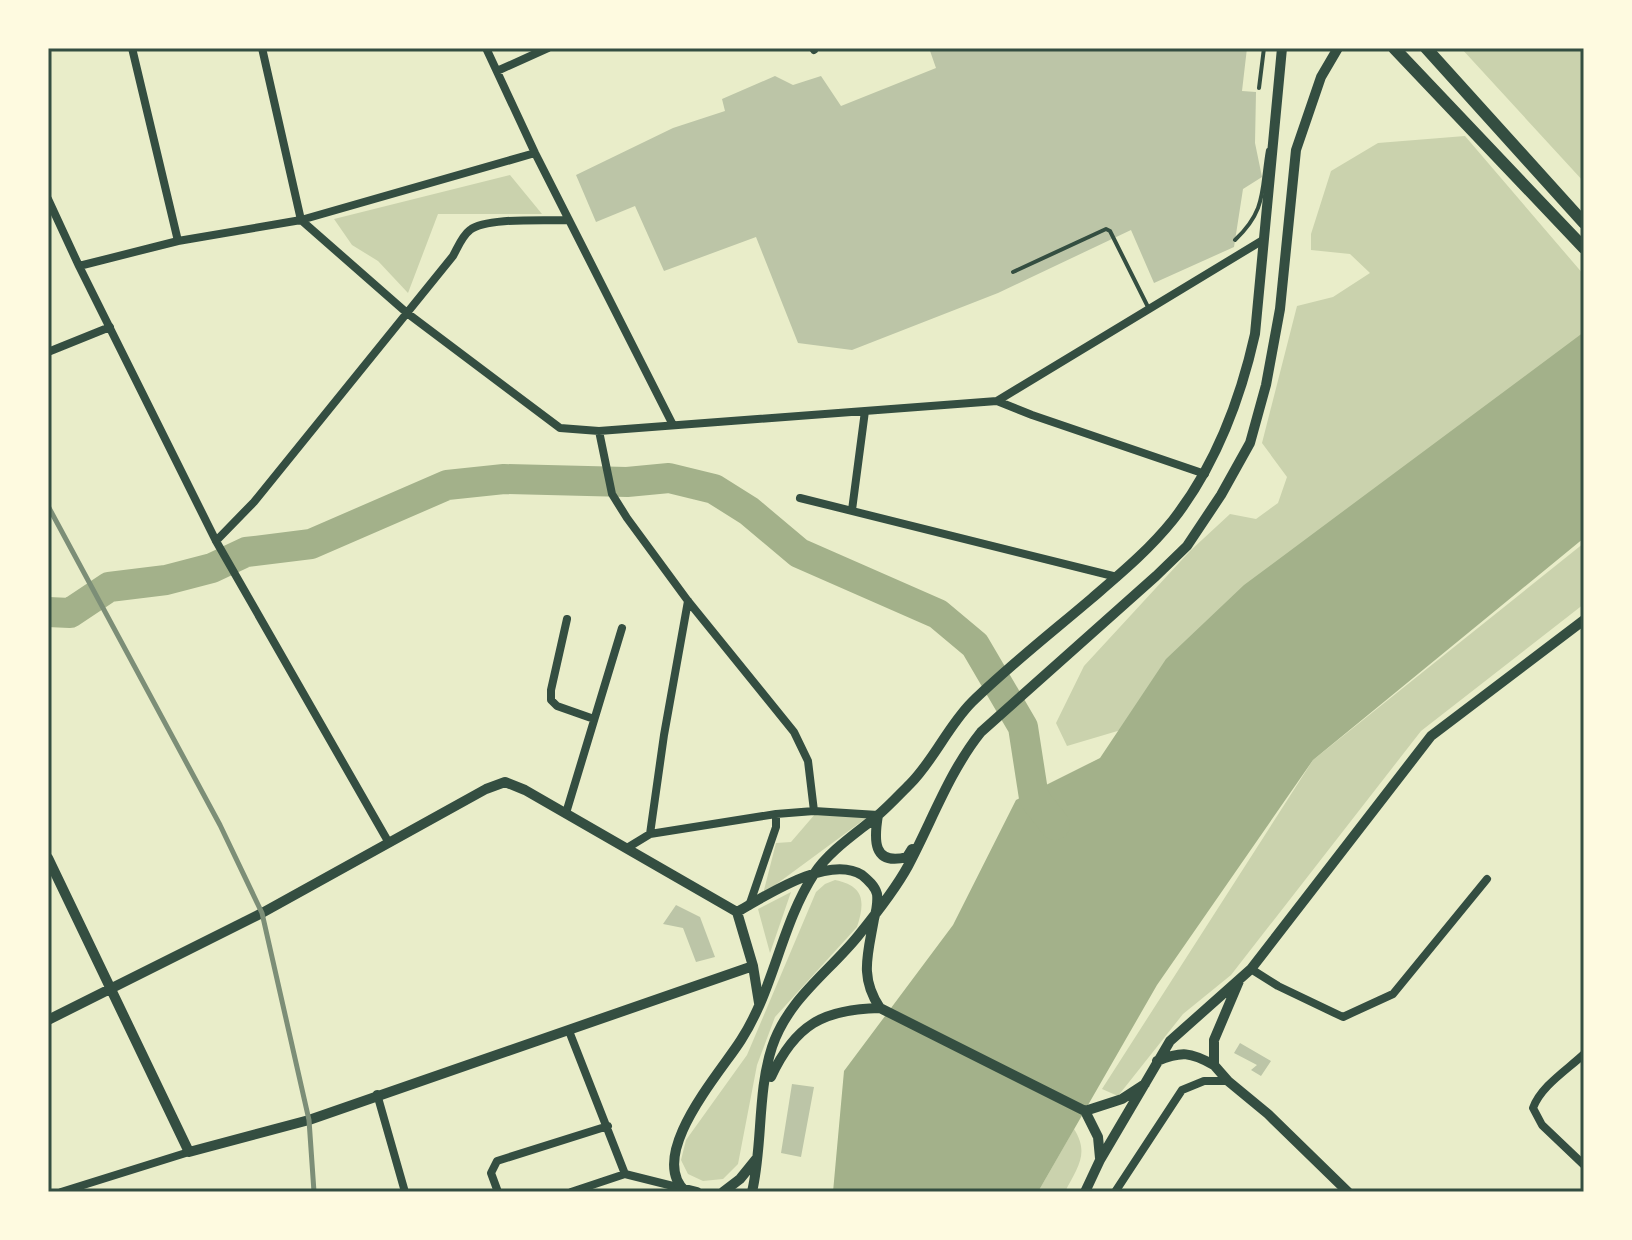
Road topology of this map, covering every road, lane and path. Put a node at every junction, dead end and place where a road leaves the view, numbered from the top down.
1 (132, 48) edge
2 (262, 48) edge
3 (486, 48) edge
4 (548, 48) edge
5 (1264, 48) edge
6 (1282, 48) edge
7 (1338, 48) edge
8 (1394, 48) edge
9 (1426, 48) edge
10 (497, 71) junction
11 (1259, 88) dead end
12 (1275, 134) junction
13 (535, 153) junction
14 (48, 199) edge
15 (301, 220) junction
16 (569, 220) junction
17 (1584, 223) edge
18 (1235, 240) dead end
19 (1263, 240) junction
20 (178, 241) junction
21 (1584, 248) edge
22 (79, 266) junction
23 (1013, 272) dead end
24 (1149, 309) junction
25 (407, 313) junction
26 (110, 327) junction
27 (48, 352) edge
28 (997, 401) junction
29 (865, 411) junction
30 (673, 425) junction
31 (599, 431) junction
32 (1205, 474) junction
33 (800, 498) dead end
34 (852, 510) junction
35 (216, 541) junction
36 (1117, 577) junction
37 (688, 601) junction
38 (567, 619) dead end
39 (1584, 620) edge
40 (622, 628) dead end
41 (594, 719) junction
42 (814, 811) junction
43 (566, 813) junction
44 (776, 814) junction
45 (878, 815) junction
46 (928, 826) junction
47 (650, 834) junction
48 (389, 843) junction
49 (627, 848) junction
50 (48, 858) edge
51 (814, 873) junction
52 (1487, 879) dead end
53 (749, 906) junction
54 (876, 910) junction
55 (737, 912) junction
56 (753, 966) junction
57 (1251, 969) junction
58 (1241, 977) junction
59 (110, 989) junction
60 (759, 1006) junction
61 (882, 1009) junction
62 (48, 1020) edge
63 (569, 1031) junction
64 (1584, 1054) edge
65 (1157, 1061) junction
66 (1214, 1065) junction
67 (1228, 1081) junction
68 (1146, 1083) junction
69 (764, 1092) junction
70 (377, 1094) junction
71 (1082, 1110) junction
72 (608, 1126) junction
73 (189, 1152) junction
74 (757, 1158) junction
75 (1100, 1160) junction
76 (1584, 1165) edge
77 (625, 1174) junction
78 (684, 1190) edge
79 (61, 1192) edge
80 (405, 1192) edge
81 (498, 1192) edge
82 (571, 1192) edge
83 (697, 1192) edge
84 (723, 1192) edge
85 (752, 1192) edge
86 (1085, 1192) edge
87 (1115, 1192) edge
88 (1348, 1192) edge

1 - 20 street
2 - 15 street
3 - 10 street
4 - 10 street
5 - 11 lane
6 - 12 street
7 - 46 street
8 - 21 main road
9 - 17 main road
10 - 13 street
12 - 18 lane
12 - 19 street
13 - 15 street
13 - 16 street
14 - 22 street
15 - 20 street
15 - 25 street
16 - 25 street
16 - 30 street
19 - 24 street
19 - 32 street
20 - 22 street
22 - 26 street
23 - 24 lane
24 - 28 street
25 - 31 street
25 - 35 street
26 - 27 street
26 - 35 street
28 - 29 street
28 - 32 street
29 - 30 street
29 - 34 street
30 - 31 street
31 - 37 street
32 - 36 street
33 - 34 street
34 - 36 street
35 - 48 street
36 - 45 street
37 - 42 street
37 - 47 street
38 - 41 street
39 - 57 street
40 - 41 street
41 - 43 street
42 - 44 street
42 - 45 street
43 - 48 street
43 - 49 street
44 - 47 street
44 - 53 street
45 - 46 street
45 - 51 street
46 - 54 street
47 - 49 street
48 - 59 street
49 - 55 street
50 - 59 street
51 - 53 street
51 - 54 street
51 - 60 street
52 - 57 street
53 - 55 street
54 - 61 street
54 - 69 street
55 - 56 street
56 - 60 street
56 - 63 street
57 - 58 street
58 - 65 street
58 - 66 street
59 - 62 street
59 - 73 street
60 - 78 street
61 - 69 street
61 - 71 street
63 - 70 street
63 - 72 street
64 - 76 street
65 - 66 street
65 - 68 street
66 - 67 street
67 - 87 street
67 - 88 street
68 - 71 street
68 - 75 street
69 - 74 street
70 - 73 street
70 - 80 street
71 - 75 street
72 - 77 street
72 - 81 street
73 - 79 street
74 - 84 street
74 - 85 street
75 - 86 street
77 - 78 street
77 - 82 street
78 - 83 street

